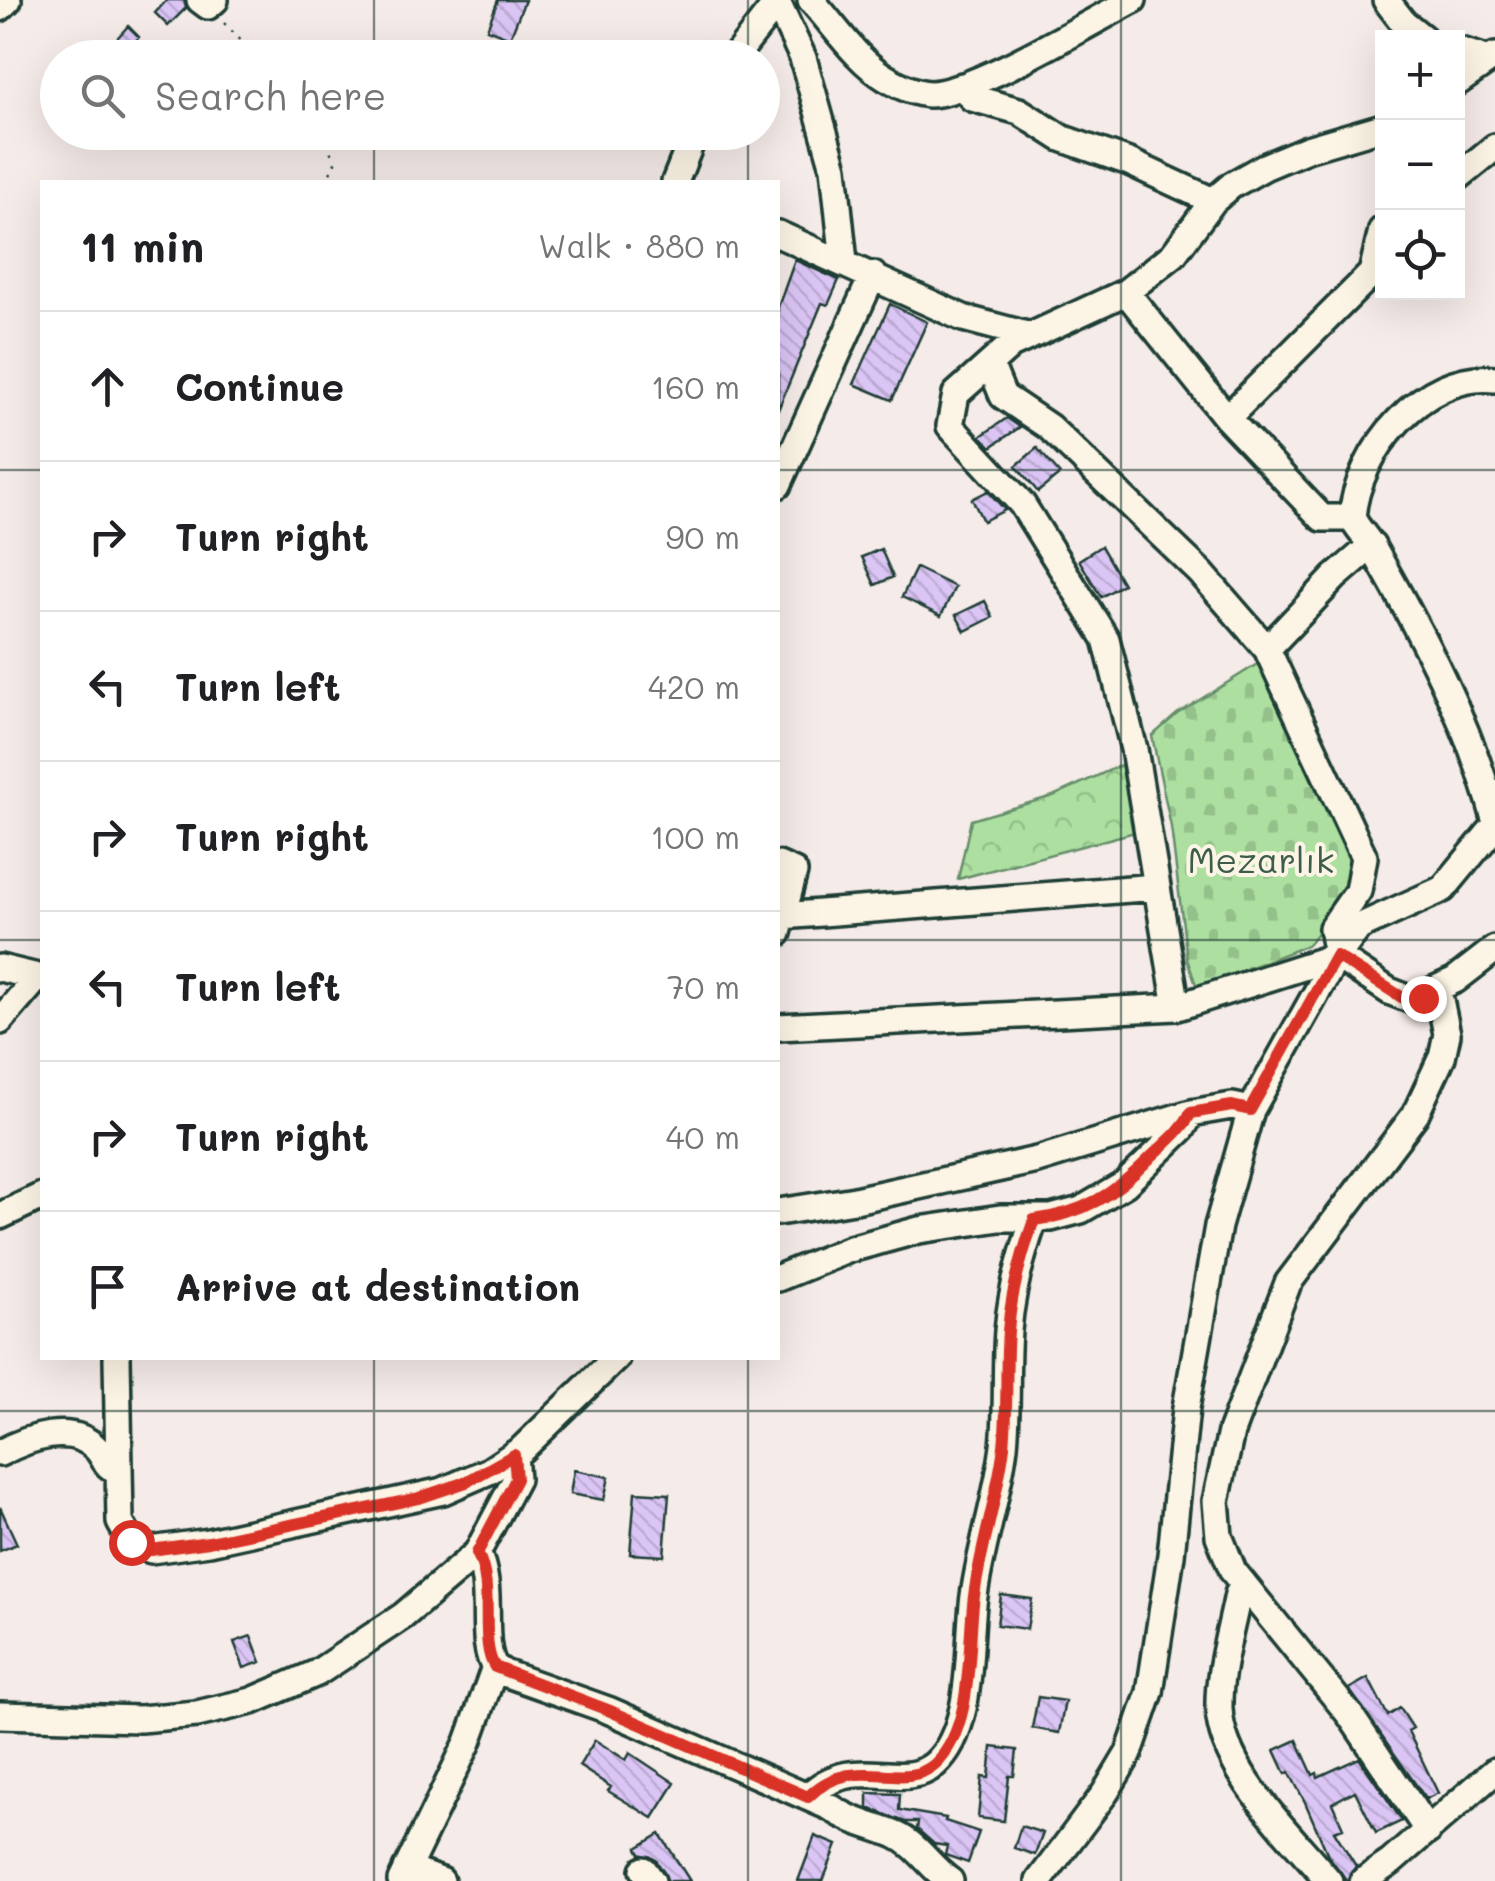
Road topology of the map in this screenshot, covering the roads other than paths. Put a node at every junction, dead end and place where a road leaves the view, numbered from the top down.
1 (8, 0) edge
2 (810, 0) edge
3 (1134, 0) edge
4 (1386, 0) edge
5 (777, 2) edge
6 (0, 8) edge
7 (1413, 30) edge
8 (748, 40) edge
9 (1465, 52) edge
10 (1492, 58) edge
11 (1465, 77) edge
12 (962, 86) junction
13 (1375, 129) edge
14 (1495, 146) edge
15 (687, 150) edge
16 (1465, 172) edge
17 (675, 180) edge
18 (1213, 201) junction
19 (780, 235) edge
20 (844, 262) junction
21 (1375, 262) edge
22 (872, 275) junction
23 (1126, 292) junction
24 (1027, 336) junction
25 (990, 364) junction
26 (1495, 380) edge
27 (1227, 418) junction
28 (780, 481) edge
29 (1352, 518) junction
30 (1372, 545) junction
31 (1267, 650) junction
32 (1495, 822) edge
33 (780, 866) edge
34 (1156, 888) junction
35 (780, 925) edge
36 (1495, 926) edge
37 (1493, 951) edge
38 (1336, 956) junction
39 (0, 968) edge
40 (40, 978) edge
41 (1438, 990) junction
42 (1178, 1007) junction
43 (0, 1021) edge
44 (780, 1028) edge
45 (1250, 1110) junction
46 (1191, 1113) junction
47 (40, 1197) edge
48 (780, 1212) edge
49 (0, 1216) edge
50 (1034, 1220) junction
51 (780, 1277) edge
52 (117, 1360) edge
53 (614, 1360) edge
54 (2, 1448) edge
55 (514, 1455) junction
56 (118, 1470) junction
57 (477, 1553) junction
58 (1245, 1586) junction
59 (495, 1667) junction
60 (0, 1715) edge
61 (1495, 1770) edge
62 (808, 1797) junction
63 (1428, 1830) junction
64 (1046, 1873) edge
65 (404, 1875) edge
66 (441, 1881) edge
67 (950, 1881) edge
68 (1022, 1881) edge
69 (1329, 1881) edge
70 (1363, 1881) edge

1 - 6 street
2 - 12 street
3 - 12 street
4 - 7 street
5 - 8 street
5 - 20 street
9 - 10 street
10 - 11 street
12 - 18 street
13 - 18 street
14 - 16 street
15 - 17 street
18 - 23 street
19 - 20 street
20 - 22 street
21 - 27 street
22 - 24 street
22 - 28 street
23 - 24 street
23 - 27 street
24 - 25 street
25 - 31 street
25 - 34 street
26 - 29 street
27 - 29 street
29 - 30 street
30 - 31 street
30 - 32 street
31 - 38 street
32 - 38 street
33 - 35 street
34 - 35 street
34 - 42 street
36 - 37 street
37 - 41 street
38 - 41 street
38 - 42 street
38 - 45 street
39 - 40 street
40 - 43 street
41 - 58 street
42 - 44 street
45 - 46 street
45 - 64 street
46 - 48 street
46 - 50 street
47 - 49 street
50 - 51 street
50 - 62 street
52 - 56 street
53 - 55 street
54 - 56 street
55 - 56 street
55 - 57 street
57 - 59 street
57 - 60 street
58 - 63 street
58 - 69 street
59 - 62 street
59 - 65 street
61 - 63 street
62 - 67 street
63 - 70 street
64 - 68 street
65 - 66 street

